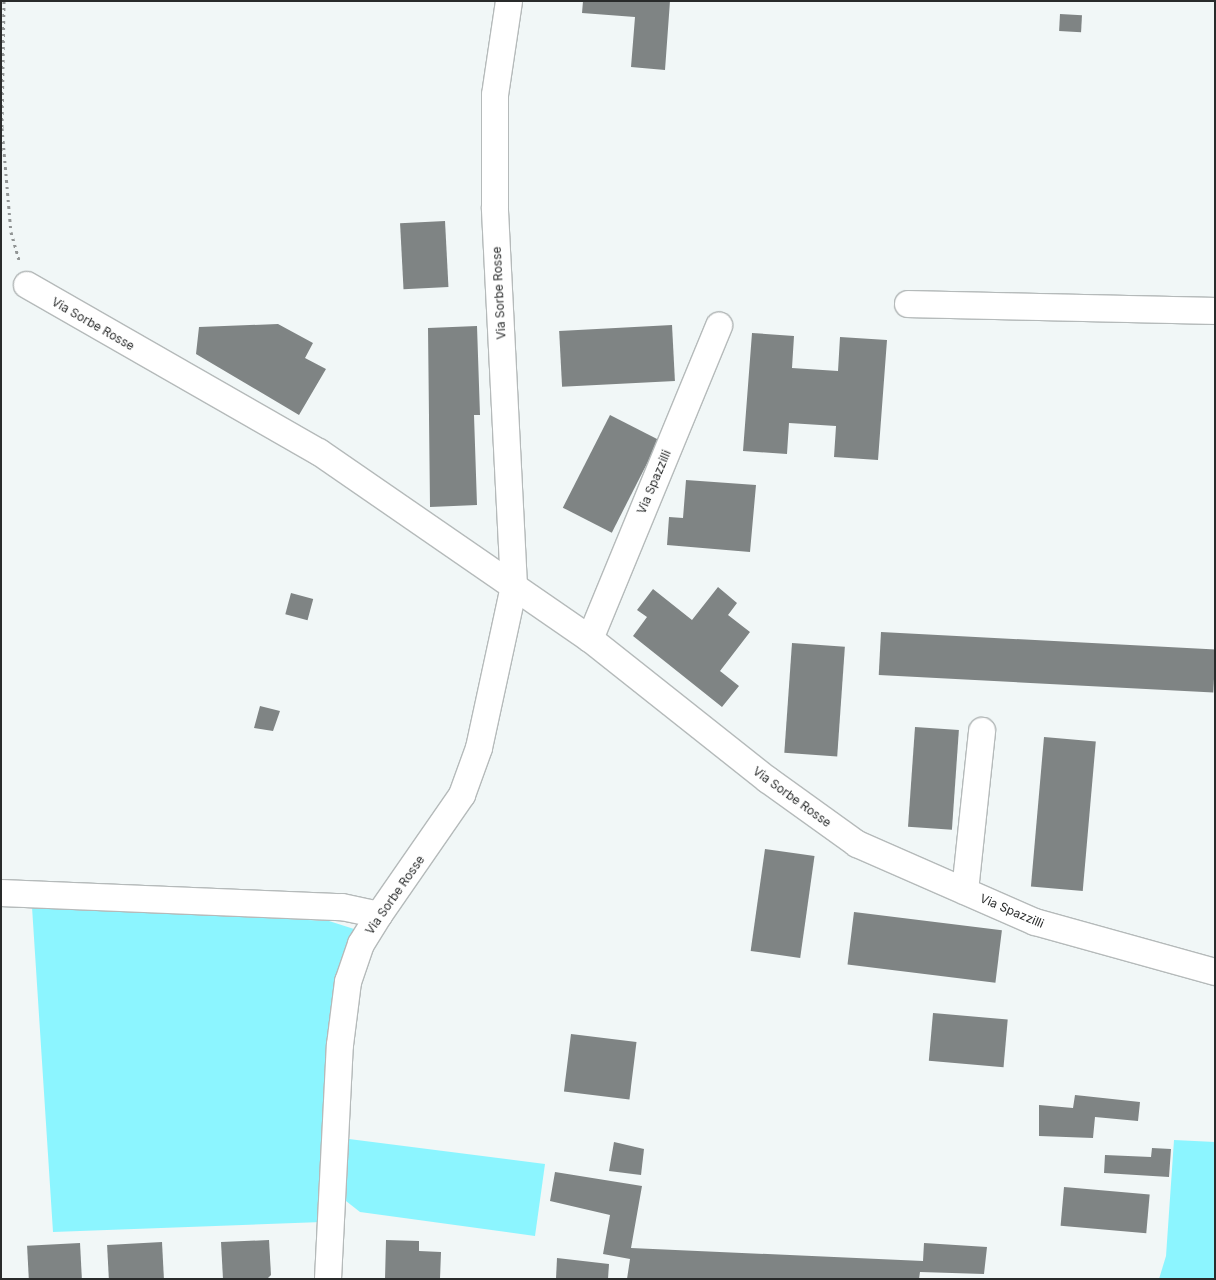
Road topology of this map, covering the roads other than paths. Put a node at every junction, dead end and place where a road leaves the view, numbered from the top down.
1 (509, 1) edge
2 (27, 285) road end
3 (908, 304) dead end
4 (1215, 311) edge
5 (719, 326) dead end
6 (514, 586) junction
7 (590, 639) junction
8 (982, 731) dead end
9 (965, 891) junction
10 (1, 893) edge
11 (379, 915) junction
12 (1215, 972) edge
13 (328, 1279) edge

1 - 6 street, Via Sorbe Rosse
2 - 6 street, Via Sorbe Rosse
3 - 4 street
5 - 7 street, Via Spazzilli
6 - 7 street, Via Sorbe Rosse
6 - 11 street, Via Sorbe Rosse
7 - 9 street, Via Sorbe Rosse
8 - 9 street, Via Spazzilli
9 - 12 street, Via Spazzilli
10 - 11 street
11 - 13 street, Via Sorbe Rosse

